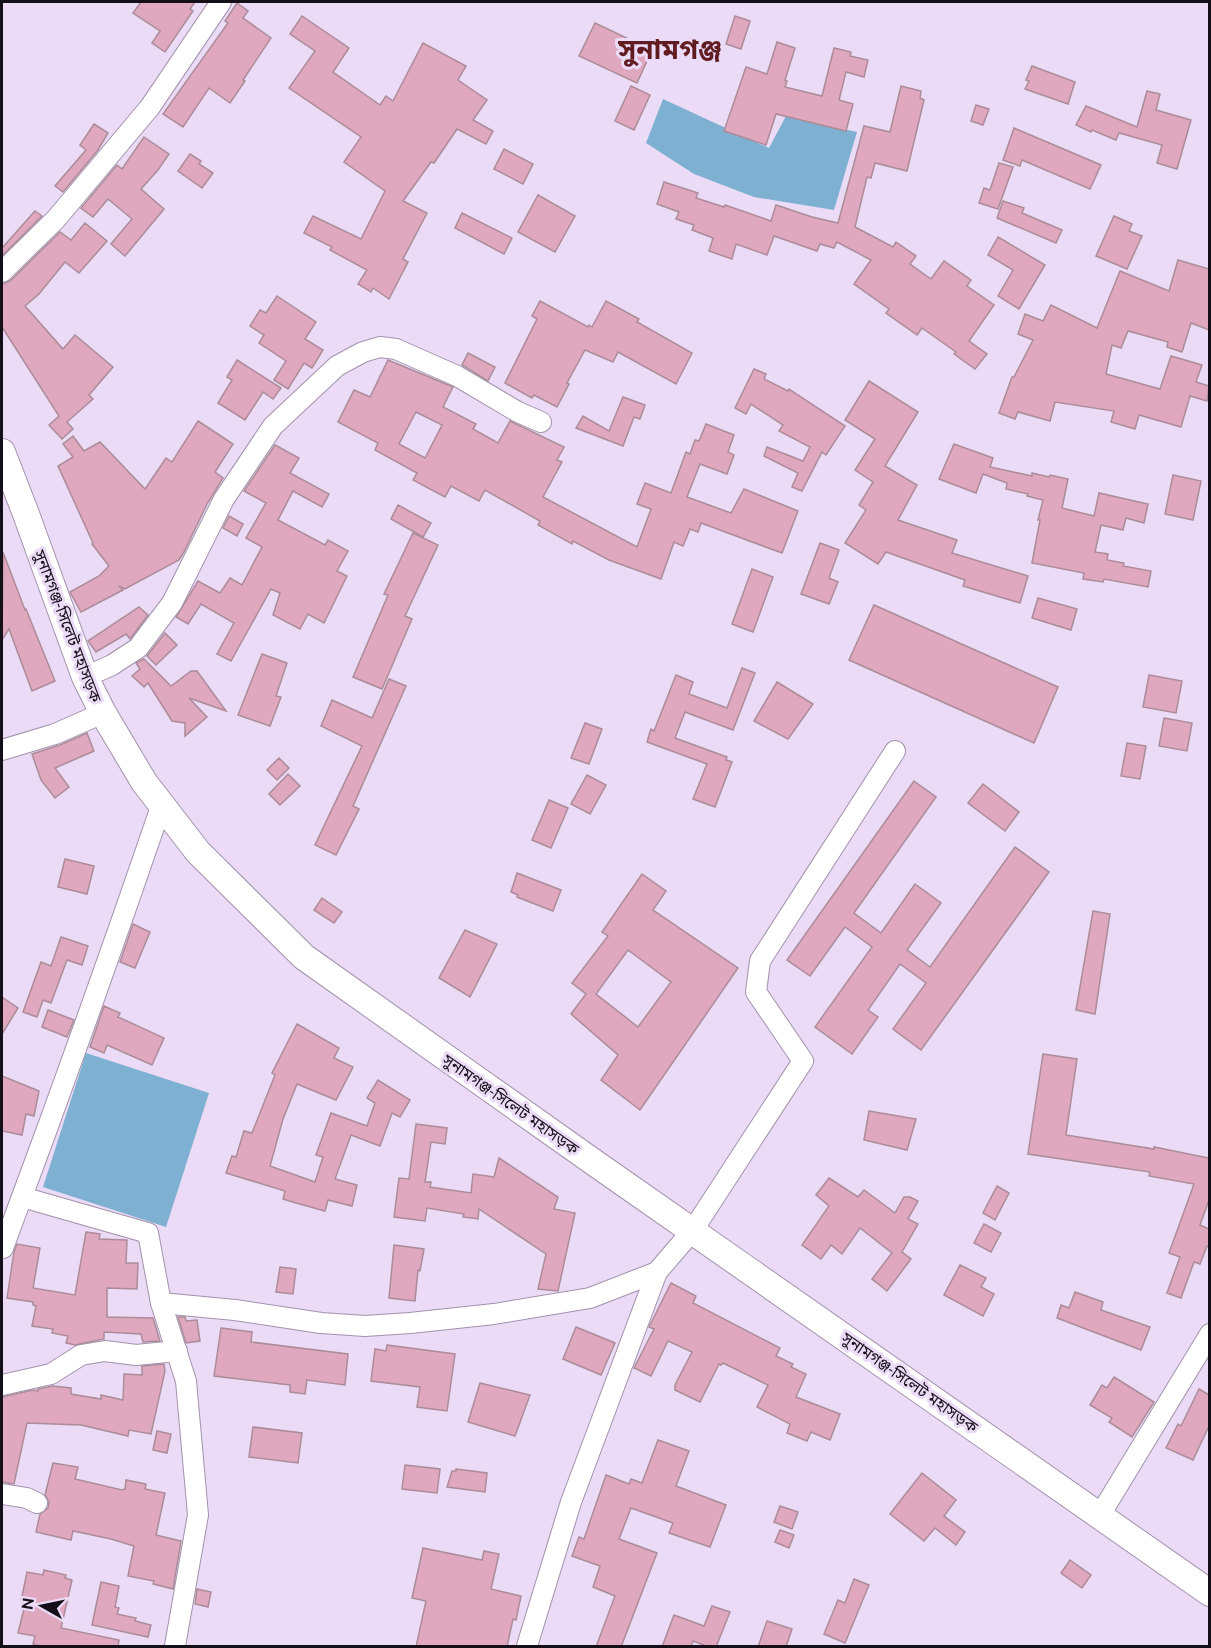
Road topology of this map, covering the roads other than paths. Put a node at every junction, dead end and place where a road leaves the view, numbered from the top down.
1 (221, 2) edge
2 (2, 272) edge
3 (541, 422) dead end
4 (2, 452) edge
5 (85, 677) junction
6 (103, 713) junction
7 (2, 750) edge
8 (895, 751) dead end
9 (162, 804) junction
10 (22, 1197) junction
11 (693, 1230) junction
12 (2, 1248) edge
13 (657, 1272) junction
14 (161, 1303) junction
15 (1209, 1334) edge
16 (177, 1352) junction
17 (2, 1385) edge
18 (2, 1494) edge
19 (37, 1503) dead end
20 (1100, 1515) junction
21 (1209, 1593) edge
22 (176, 1647) edge
23 (527, 1647) edge

1 - 2 street
3 - 5 street
4 - 5 main road, সুনামগঞ্জ-সিলেট মহাসড়ক
5 - 6 main road, সুনামগঞ্জ-সিলেট মহাসড়ক
6 - 7 street
6 - 9 main road, সুনামগঞ্জ-সিলেট মহাসড়ক
8 - 11 street
9 - 10 street
9 - 11 main road, সুনামগঞ্জ-সিলেট মহাসড়ক
10 - 12 street
10 - 14 street
11 - 13 street
11 - 20 main road, সুনামগঞ্জ-সিলেট মহাসড়ক
13 - 14 street
13 - 23 street
14 - 16 street
15 - 20 street
16 - 17 street
16 - 22 street
18 - 19 street
20 - 21 main road, সুনামগঞ্জ-সিলেট মহাসড়ক

